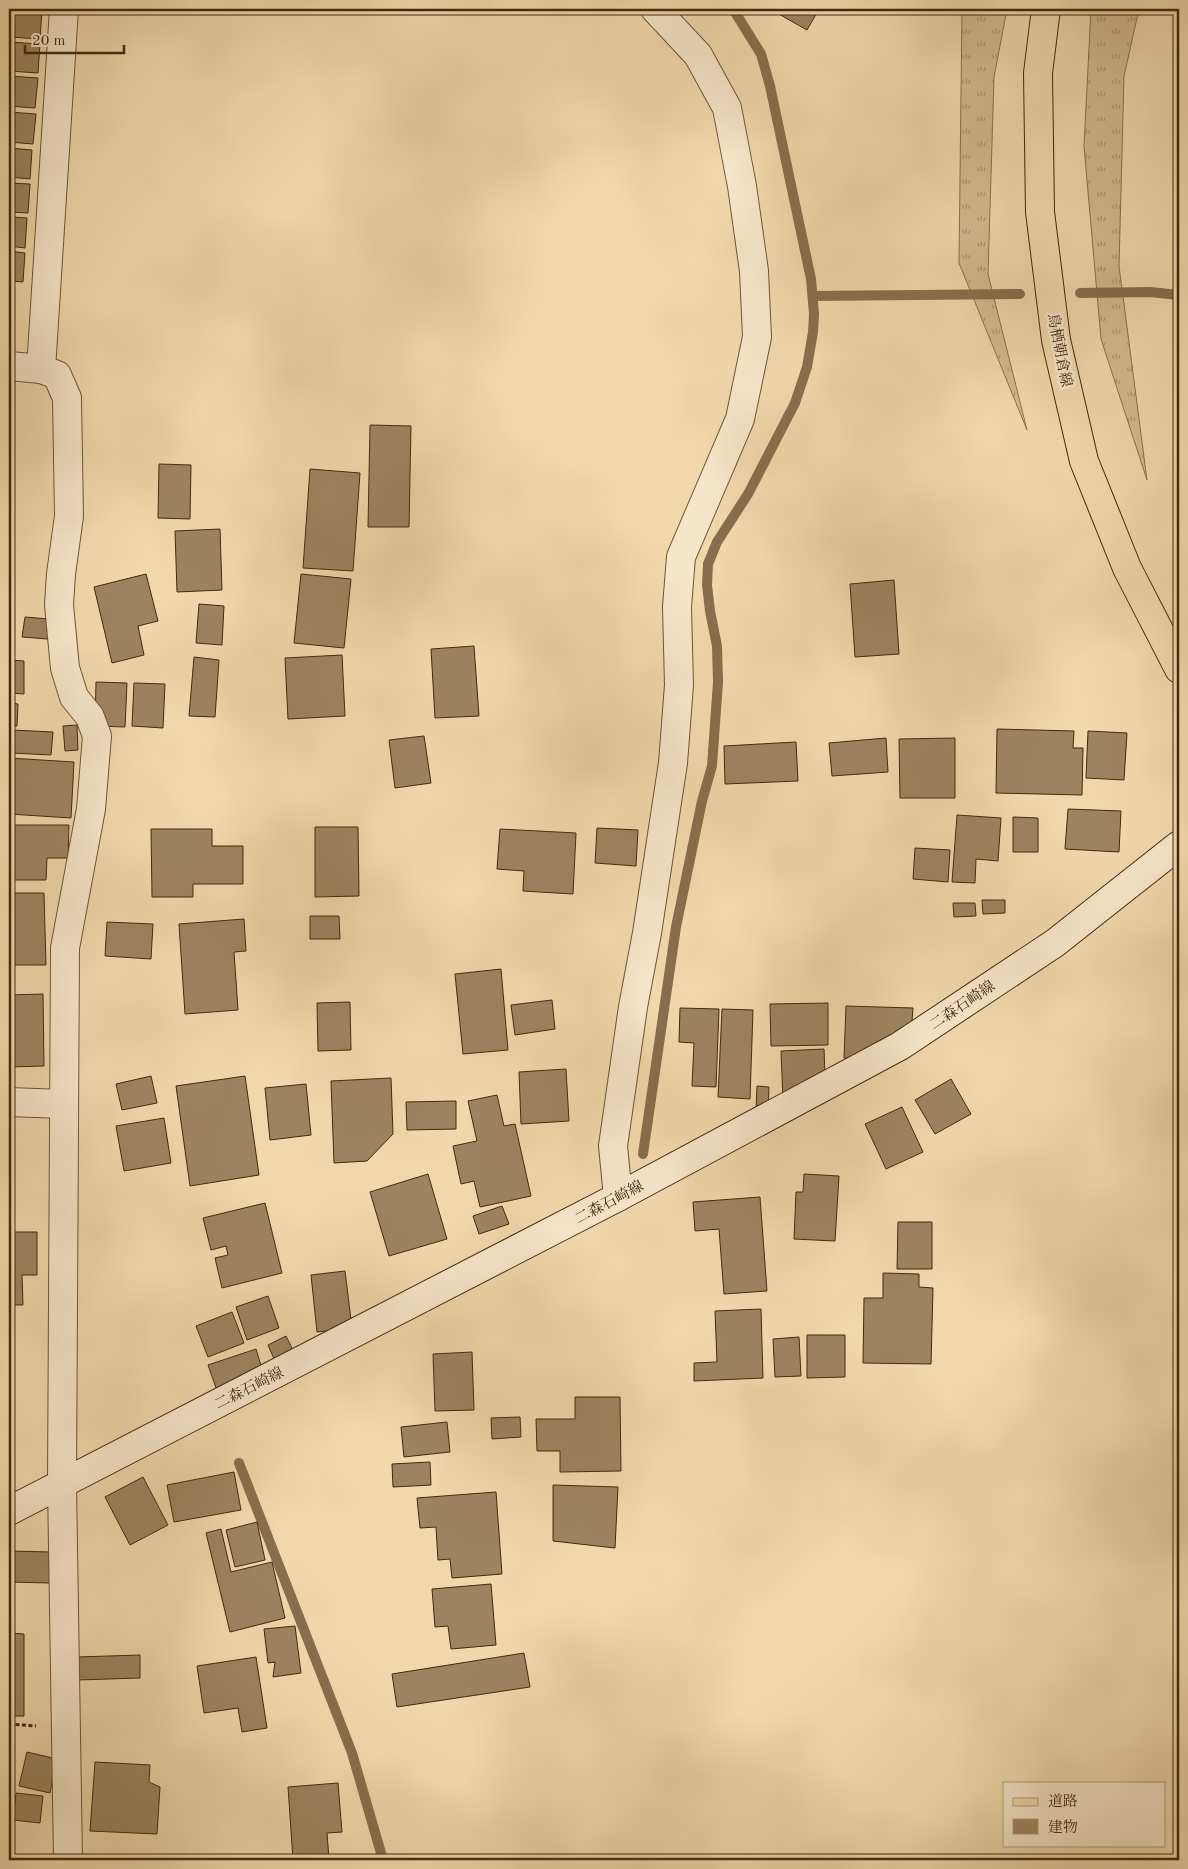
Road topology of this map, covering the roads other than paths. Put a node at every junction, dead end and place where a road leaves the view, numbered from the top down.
1 (64, 9) edge
2 (655, 9) edge
3 (1046, 9) edge
4 (9, 366) edge
5 (42, 369) junction
6 (1179, 669) edge
7 (1179, 845) edge
8 (9, 1102) edge
9 (63, 1104) junction
10 (618, 1198) junction
11 (62, 1484) junction
12 (9, 1511) edge
13 (68, 1860) edge

1 - 5 street
2 - 10 street
3 - 6 main road, 鳥栖朝倉線
4 - 5 street
5 - 9 street
7 - 10 street, 二森石崎線
8 - 9 street
9 - 11 street
10 - 11 street, 二森石崎線
11 - 12 street, 二森石崎線
11 - 13 street

